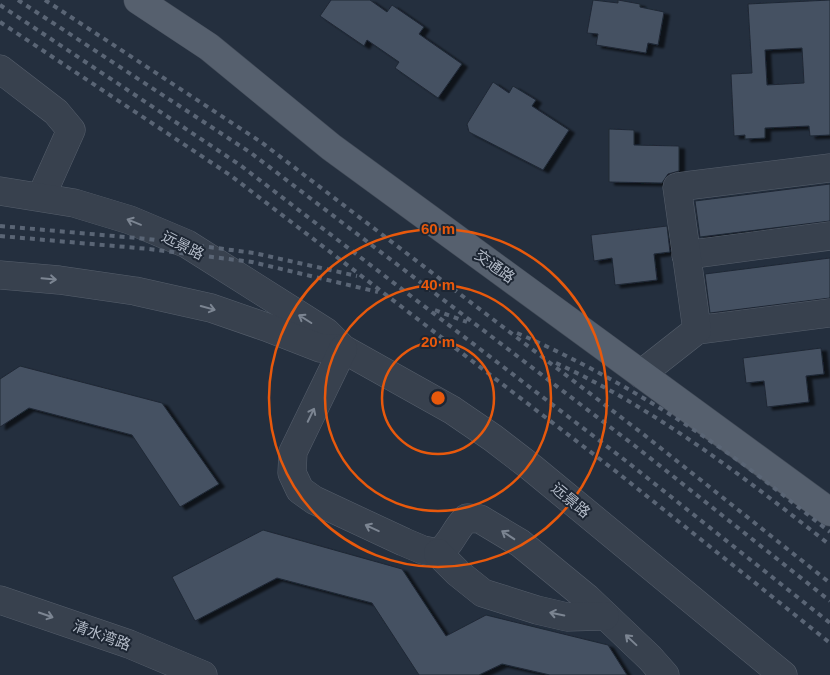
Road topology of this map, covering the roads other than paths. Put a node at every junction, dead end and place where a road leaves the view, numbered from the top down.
1 (138, 0) edge
2 (0, 69) edge
3 (830, 168) edge
4 (0, 191) edge
5 (41, 197) junction
6 (830, 236) edge
7 (686, 255) junction
8 (0, 275) edge
9 (830, 313) edge
10 (697, 330) junction
11 (343, 349) junction
12 (641, 374) junction
13 (830, 512) edge
14 (438, 553) junction
15 (0, 600) edge
16 (605, 616) junction
17 (203, 675) edge
18 (665, 675) edge
19 (783, 675) edge

1 - 12 main road, 交通路
2 - 5 street
3 - 7 street
4 - 5 street, 远景路
11 -> 5 street, 远景路
6 - 7 street
7 - 10 street
8 -> 11 street, 远景路
9 - 10 street
10 - 12 street
14 -> 11 street
11 - 19 street, 远景路
12 - 13 main road, 交通路
16 -> 14 street
16 -> 14 street
15 -> 17 street, 清水湾路
18 -> 16 street

